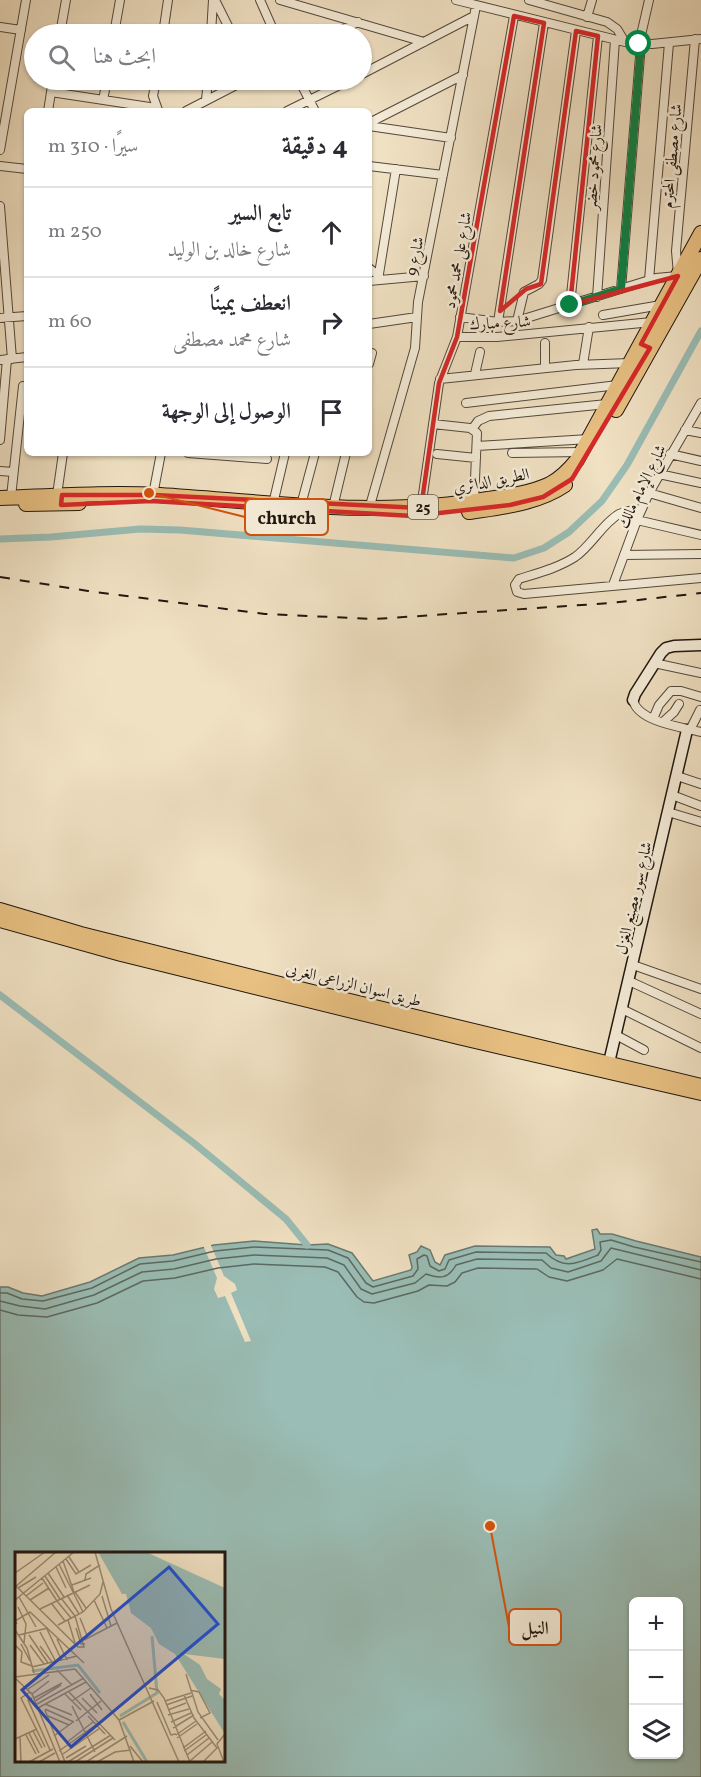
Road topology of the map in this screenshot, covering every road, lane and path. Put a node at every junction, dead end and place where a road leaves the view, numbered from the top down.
1 (26, 0) edge
2 (66, 0) edge
3 (120, 0) edge
4 (168, 0) edge
5 (214, 0) edge
6 (260, 0) edge
7 (280, 0) edge
8 (456, 0) edge
9 (529, 0) edge
10 (592, 0) edge
11 (650, 0) edge
12 (296, 2) edge
13 (476, 6) junction
14 (474, 16) junction
15 (514, 16) junction
16 (587, 17) junction
17 (358, 22) junction
18 (544, 23) junction
19 (62, 24) edge
20 (116, 24) edge
21 (164, 24) edge
22 (212, 24) edge
23 (227, 24) edge
24 (271, 24) edge
25 (354, 24) edge
26 (365, 24) edge
27 (372, 26) edge
28 (0, 27) edge
29 (21, 30) junction
30 (576, 31) junction
31 (598, 36) junction
32 (698, 39) edge
33 (615, 40) junction
34 (424, 42) junction
35 (625, 42) junction
36 (669, 43) junction
37 (640, 44) junction
38 (372, 69) edge
39 (463, 75) junction
40 (105, 90) edge
41 (154, 90) edge
42 (207, 90) edge
43 (226, 90) edge
44 (304, 90) edge
45 (330, 90) edge
46 (51, 92) joint
47 (103, 100) junction
48 (206, 100) junction
49 (309, 100) junction
50 (48, 108) edge
51 (147, 108) edge
52 (157, 108) edge
53 (191, 108) edge
54 (293, 108) edge
55 (313, 108) edge
56 (372, 123) edge
57 (372, 125) edge
58 (451, 138) junction
59 (0, 150) edge
60 (0, 166) edge
61 (372, 166) edge
62 (24, 169) edge
63 (396, 169) junction
64 (443, 175) junction
65 (0, 206) edge
66 (701, 233) edge
67 (701, 259) edge
68 (372, 270) edge
69 (678, 275) junction
70 (424, 276) junction
71 (379, 278) junction
72 (372, 280) edge
73 (649, 280) junction
74 (621, 289) junction
75 (597, 297) junction
76 (570, 305) junction
77 (662, 305) junction
78 (603, 315) dead end
79 (24, 316) edge
80 (417, 317) junction
81 (460, 317) junction
82 (0, 318) edge
83 (9, 318) junction
84 (517, 321) junction
85 (498, 322) junction
86 (652, 322) junction
87 (372, 324) edge
88 (589, 327) junction
89 (457, 337) junction
90 (545, 343) dead end
91 (646, 346) junction
92 (480, 352) dead end
93 (24, 357) edge
94 (7, 359) edge
95 (630, 363) junction
96 (583, 364) junction
97 (545, 367) junction
98 (475, 374) junction
99 (440, 379) junction
100 (618, 385) junction
101 (23, 386) dead end
102 (466, 403) dead end
103 (701, 403) edge
104 (608, 404) junction
105 (433, 424) junction
106 (473, 428) junction
107 (685, 430) junction
108 (701, 433) edge
109 (589, 439) junction
110 (0, 440) edge
111 (477, 446) junction
112 (582, 452) junction
113 (512, 453) dead end
114 (437, 454) dead end
115 (670, 454) junction
116 (63, 456) edge
117 (160, 456) edge
118 (254, 456) edge
119 (284, 456) edge
120 (314, 456) edge
121 (345, 456) edge
122 (476, 458) junction
123 (267, 459) dead end
124 (701, 461) edge
125 (0, 471) edge
126 (13, 472) junction
127 (659, 474) junction
128 (701, 483) edge
129 (649, 493) junction
130 (153, 495) junction
131 (60, 498) junction
132 (4, 500) edge
133 (474, 502) junction
134 (273, 504) junction
135 (301, 505) junction
136 (333, 507) junction
137 (369, 508) junction
138 (422, 508) junction
139 (701, 508) edge
140 (641, 509) junction
141 (637, 520) junction
142 (701, 535) edge
143 (701, 554) edge
144 (624, 555) junction
145 (701, 578) edge
146 (613, 585) junction
147 (701, 645) edge
148 (654, 663) junction
149 (701, 673) edge
150 (701, 697) edge
151 (633, 700) joint
152 (680, 704) dead end
153 (700, 710) edge
154 (653, 719) junction
155 (663, 722) junction
156 (689, 730) junction
157 (701, 732) edge
158 (677, 776) junction
159 (701, 784) edge
160 (672, 795) junction
161 (701, 806) edge
162 (668, 812) junction
163 (701, 822) edge
164 (0, 909) edge
165 (0, 921) edge
166 (80, 939) junction
167 (633, 965) junction
168 (629, 981) junction
169 (701, 989) edge
170 (622, 1009) junction
171 (701, 1014) edge
172 (616, 1035) junction
173 (701, 1048) edge
174 (644, 1050) dead end
175 (608, 1068) junction
176 (701, 1085) edge
177 (701, 1094) edge

1 - 29 street
2 - 19 street
3 - 20 street
4 - 21 street
5 - 22 street
5 - 23 street
6 - 24 street
7 - 12 street
8 - 13 street
9 - 16 street
10 - 16 street
11 - 37 street
12 - 17 street
13 - 14 street, شارع 9
13 - 15 street
14 - 34 street
14 - 39 street, شارع 9
15 - 18 street
15 - 81 street, شارع على محمد محمود
16 - 35 street
17 - 25 street
17 - 26 street
18 - 30 street
18 - 85 street
27 - 34 street
28 - 29 street
29 - 59 street
30 - 31 street
30 - 84 street
31 - 33 street
31 - 76 street
32 - 36 street
32 - 69 street, شارع مصطفى المحترم
33 - 35 street
33 - 75 street, شارع محمود خضر
34 - 38 street
35 - 37 street
36 - 37 street
36 - 73 street
37 - 74 street
39 - 56 street
39 - 58 street, شارع 9
40 - 47 street
41 - 52 street
42 - 48 street
43 - 48 street
44 - 49 street
45 - 49 street
46 - 47 street
46 - 50 street
47 - 51 street
48 - 53 street
49 - 54 street
49 - 55 street
57 - 58 street
58 - 64 street, شارع 9
60 - 62 street
61 - 63 street
63 - 64 street
63 - 71 street
64 - 70 street, شارع 9
65 - 83 street
66 - 69 highway, الطريق الدائري / 25
67 - 91 highway, الطريق الدائري / 25
68 - 71 street
69 - 73 street
69 - 77 highway, الطريق الدائري / 25
70 - 71 street
70 - 80 street, شارع 9
71 - 72 street
73 - 74 street
74 - 75 street
75 - 76 street
76 - 84 street
77 - 78 street
77 - 86 highway, الطريق الدائري / 25
79 - 83 street
80 - 87 street
80 - 137 street, شارع 9
81 - 85 street
81 - 89 street, شارع على محمد محمود
82 - 83 street
83 - 94 street
84 - 85 street
86 - 88 street, شارع مبارك
86 - 91 highway, الطريق الدائري / 25
88 - 89 street, شارع مبارك
88 - 96 street
89 - 99 street, شارع على محمد محمود
90 - 97 street
91 - 95 highway, الطريق الدائري / 25
91 - 131 highway, الطريق الدائري / 25
92 - 98 street
93 - 94 street
94 - 110 street
95 - 96 street
95 - 100 highway, الطريق الدائري / 25
96 - 97 street
97 - 98 street
98 - 99 street
99 - 105 street, شارع على محمد محمود
100 - 102 street
100 - 104 highway, الطريق الدائري / 25
101 - 126 street
103 - 107 street, شارع الإمام مالك
104 - 106 street
104 - 109 highway, الطريق الدائري / 25
105 - 106 street
105 - 138 street, شارع على محمد محمود
106 - 111 street
107 - 108 street
107 - 115 street, شارع الإمام مالك
109 - 111 street
109 - 112 highway, الطريق الدائري / 25
111 - 122 street
112 - 113 street
112 - 133 highway, الطريق الدائري / 25
114 - 122 street
115 - 124 street
115 - 127 street, شارع الإمام مالك
116 - 131 street
117 - 130 street
118 - 123 street
119 - 134 street
120 - 135 street
121 - 136 street
122 - 133 street
125 - 126 street
126 - 132 street
127 - 128 street
127 - 129 street, شارع الإمام مالك
129 - 139 street
129 - 140 street, شارع الإمام مالك
130 - 131 highway, الطريق الدائري / 25
130 - 134 highway, الطريق الدائري / 25
131 - 132 highway, الطريق الدائري / 25
133 - 138 highway, الطريق الدائري / 25
134 - 135 highway, الطريق الدائري / 25
135 - 136 highway, الطريق الدائري / 25
136 - 137 highway, الطريق الدائري / 25
137 - 138 highway, الطريق الدائري / 25
140 - 141 street, شارع الإمام مالك
140 - 146 street
141 - 142 street
141 - 144 street, شارع الإمام مالك
143 - 144 street
144 - 146 street, شارع الإمام مالك
145 - 146 street
147 - 148 street
148 - 149 street
148 - 151 street
150 - 154 street
151 - 154 street
152 - 155 street
153 - 156 street
154 - 155 street
155 - 156 street
156 - 157 street
156 - 158 street, شارع سور مصنع الغزل
158 - 159 street
158 - 160 street, شارع سور مصنع الغزل
160 - 161 street
160 - 162 street, شارع سور مصنع الغزل
162 - 163 street
162 - 167 street, شارع سور مصنع الغزل
164 - 166 main road, طريق اسوان الزراعى الغربى
165 - 166 main road, طريق اسوان الزراعى الغربى
166 - 175 main road, طريق اسوان الزراعى الغربى
167 - 168 street, شارع سور مصنع الغزل
167 - 169 street
168 - 170 street, شارع سور مصنع الغزل
168 - 171 street
170 - 172 street, شارع سور مصنع الغزل
170 - 173 street
172 - 174 street
172 - 175 street, شارع سور مصنع الغزل
175 - 176 main road, طريق اسوان الزراعى الغربى
175 - 177 main road, طريق اسوان الزراعى الغربى

